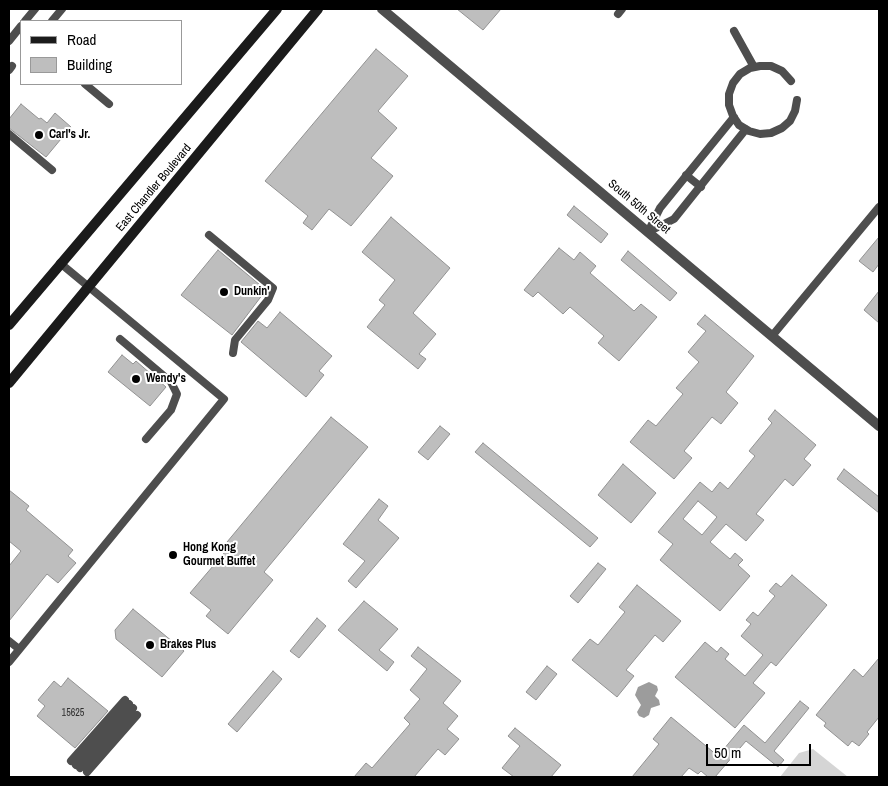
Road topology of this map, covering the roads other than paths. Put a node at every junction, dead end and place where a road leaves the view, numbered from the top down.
1 (35, 9) edge
2 (62, 9) edge
3 (277, 9) edge
4 (318, 9) edge
5 (382, 9) edge
6 (26, 20) edge
7 (53, 20) edge
8 (20, 27) edge
9 (734, 31) dead end
10 (9, 41) edge
11 (754, 67) junction
12 (791, 81) dead end
13 (86, 85) edge
14 (797, 100) dead end
15 (109, 104) dead end
16 (734, 117) junction
17 (746, 129) junction
18 (9, 134) edge
19 (52, 170) dead end
20 (686, 175) junction
21 (701, 186) junction
22 (879, 207) edge
23 (648, 232) junction
24 (209, 235) dead end
25 (60, 263) junction
26 (88, 287) junction
27 (9, 324) edge
28 (772, 336) junction
29 (120, 339) dead end
30 (233, 353) dead end
31 (9, 382) edge
32 (879, 426) edge
33 (146, 439) dead end
34 (9, 641) edge
35 (19, 649) junction
36 (9, 662) edge
37 (131, 707) joint

1 - 6 lane
2 - 7 lane
3 - 25 main road, East Chandler Boulevard
4 - 26 main road, East Chandler Boulevard
5 - 23 street, South 50th Street
8 - 10 lane
9 - 11 lane
11 - 12 lane
11 - 16 lane
13 - 15 lane
14 - 17 lane
16 - 17 lane
16 - 20 lane
17 - 21 lane
18 - 19 lane
20 - 21 lane
20 - 23 lane
21 - 23 lane
22 - 28 lane
23 - 28 street, South 50th Street
24 - 30 lane
25 - 26 lane
25 - 27 main road, East Chandler Boulevard
26 - 31 main road, East Chandler Boulevard
26 - 35 lane
28 - 32 street, South 50th Street
29 - 33 lane
34 - 35 lane
35 - 36 lane
37 - 37 lane

